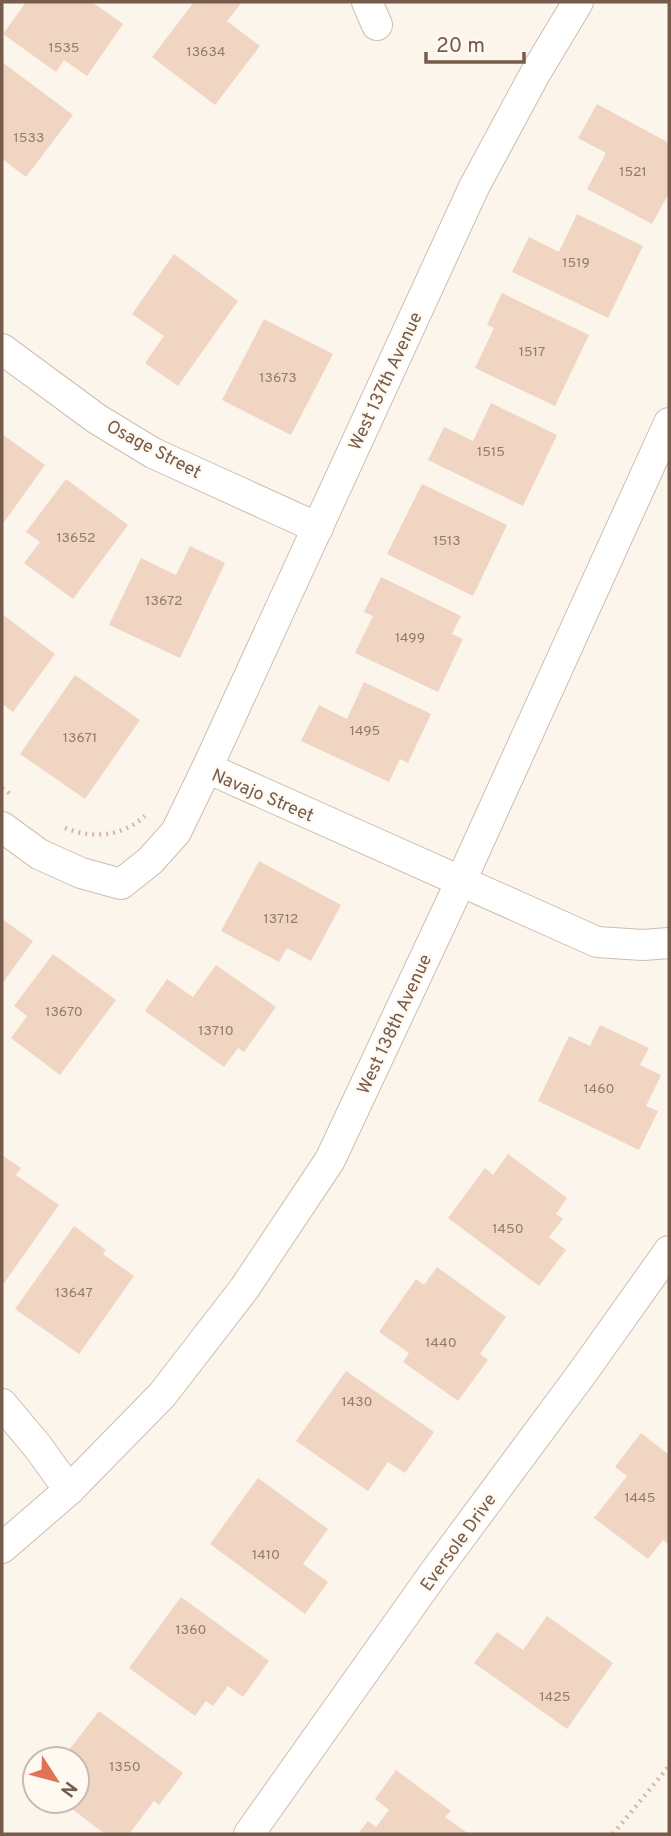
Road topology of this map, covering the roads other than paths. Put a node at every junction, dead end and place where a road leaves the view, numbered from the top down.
1 (578, 2) edge
2 (2, 349) edge
3 (669, 423) edge
4 (318, 528) junction
5 (207, 768) junction
6 (2, 827) edge
7 (460, 883) junction
8 (669, 943) edge
9 (669, 1251) edge
10 (2, 1404) edge
11 (69, 1490) junction
12 (2, 1548) edge
13 (249, 1834) edge

1 - 4 street, West 137th Avenue
2 - 4 street, Osage Street
3 - 7 street, West 138th Avenue
4 - 5 street, West 137th Avenue
5 - 6 street, Navajo Street
5 - 7 street, Navajo Street
7 - 8 street, Navajo Street
7 - 11 street, West 138th Avenue
9 - 13 street, Eversole Drive
10 - 11 street
11 - 12 street, West 138th Avenue

